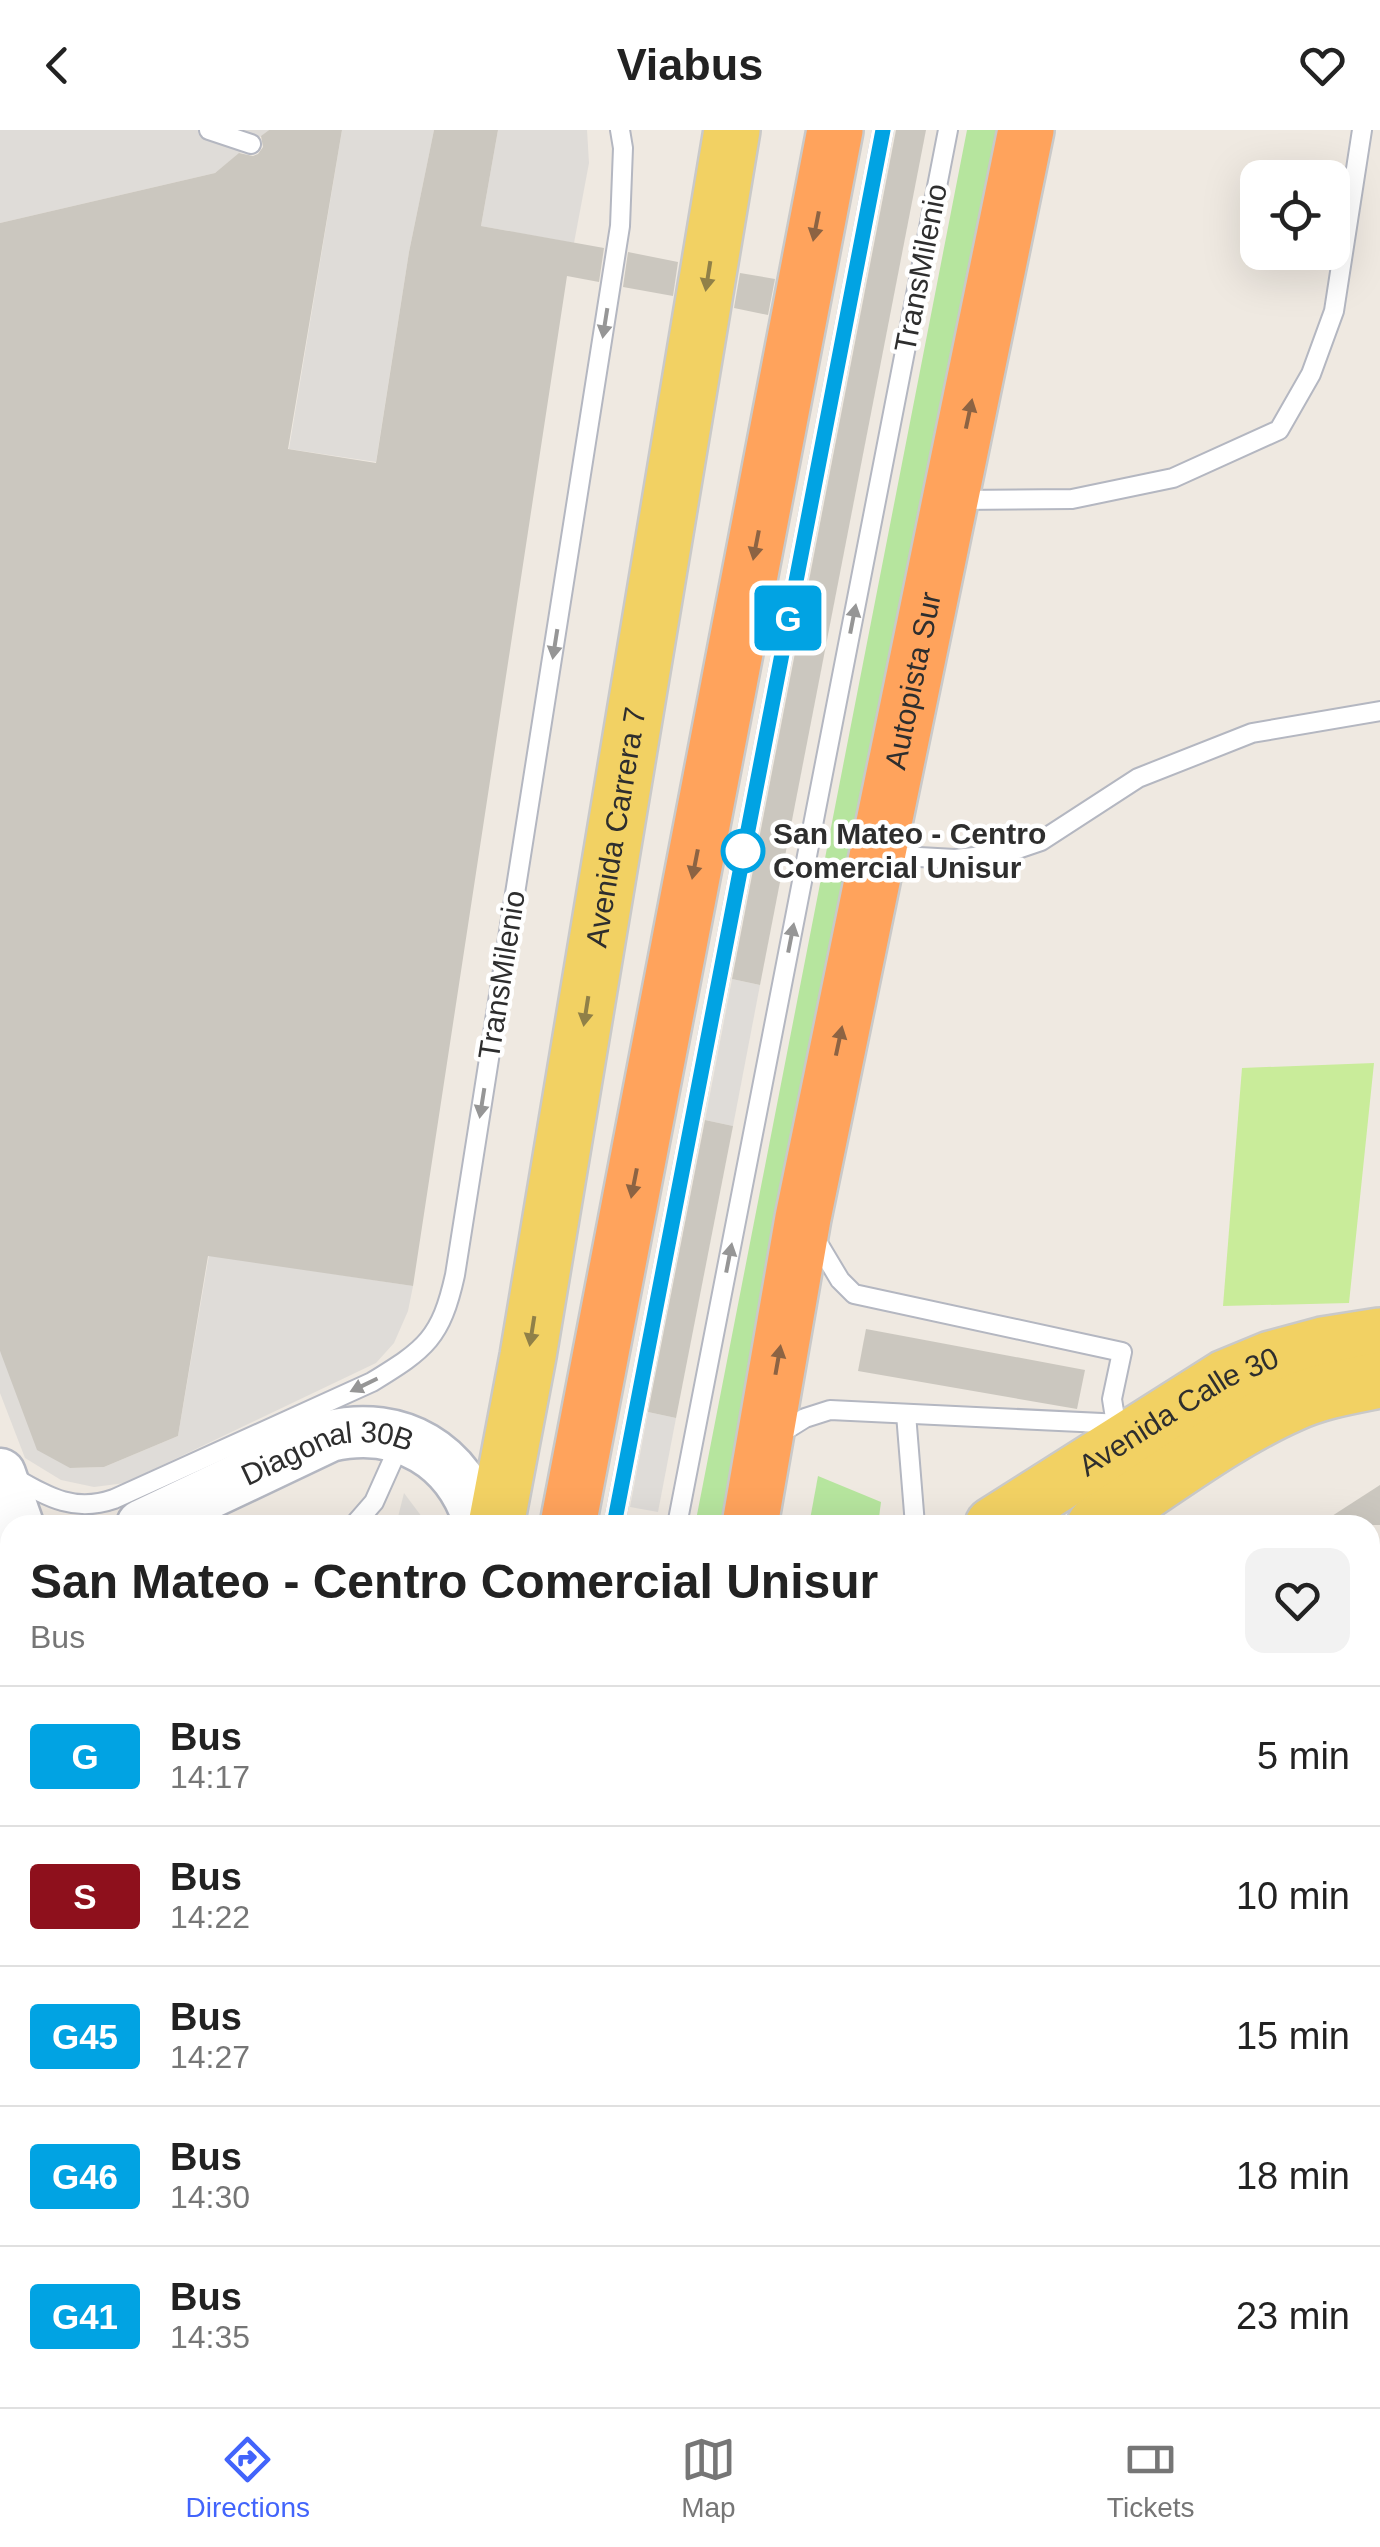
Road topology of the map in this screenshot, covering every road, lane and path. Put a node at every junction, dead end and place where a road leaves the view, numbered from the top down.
1 (208, 130) edge
2 (620, 130) edge
3 (836, 130) edge
4 (883, 130) edge
5 (948, 130) edge
6 (1026, 130) edge
7 (1362, 130) edge
8 (729, 135) edge
9 (251, 144) dead end
10 (951, 500) junction
11 (1380, 712) edge
12 (878, 854) junction
13 (803, 1218) junction
14 (1380, 1336) edge
15 (1380, 1380) edge
16 (906, 1414) junction
17 (1132, 1424) junction
18 (402, 1439) junction
19 (764, 1443) junction
20 (0, 1471) edge
21 (15, 1515) edge
22 (163, 1515) edge
23 (363, 1515) edge
24 (477, 1515) edge
25 (498, 1515) edge
26 (570, 1515) edge
27 (616, 1515) edge
28 (678, 1515) edge
29 (752, 1515) edge
30 (914, 1515) edge
31 (1007, 1515) edge
32 (1111, 1515) edge

1 - 9 lane
2 -> 20 lane, TransMilenio
3 -> 26 highway
4 - 27 lane
28 -> 5 lane, TransMilenio
10 -> 6 highway, Autopista Sur
7 - 10 lane
8 -> 25 main road, Avenida Carrera 7
10 - 12 highway, Autopista Sur
11 - 12 lane
13 -> 12 highway, Autopista Sur
13 - 17 lane
19 -> 13 highway, Autopista Sur
14 - 17 main road, Avenida Calle 30
15 - 32 main road, Avenida Calle 30
16 - 17 lane
16 - 19 lane
16 - 30 lane
17 - 31 main road, Avenida Calle 30
18 - 22 main road, Diagonal 30B
18 - 23 lane
18 - 24 main road, Diagonal 30B
19 - 29 highway, Autopista Sur
20 - 21 main road

